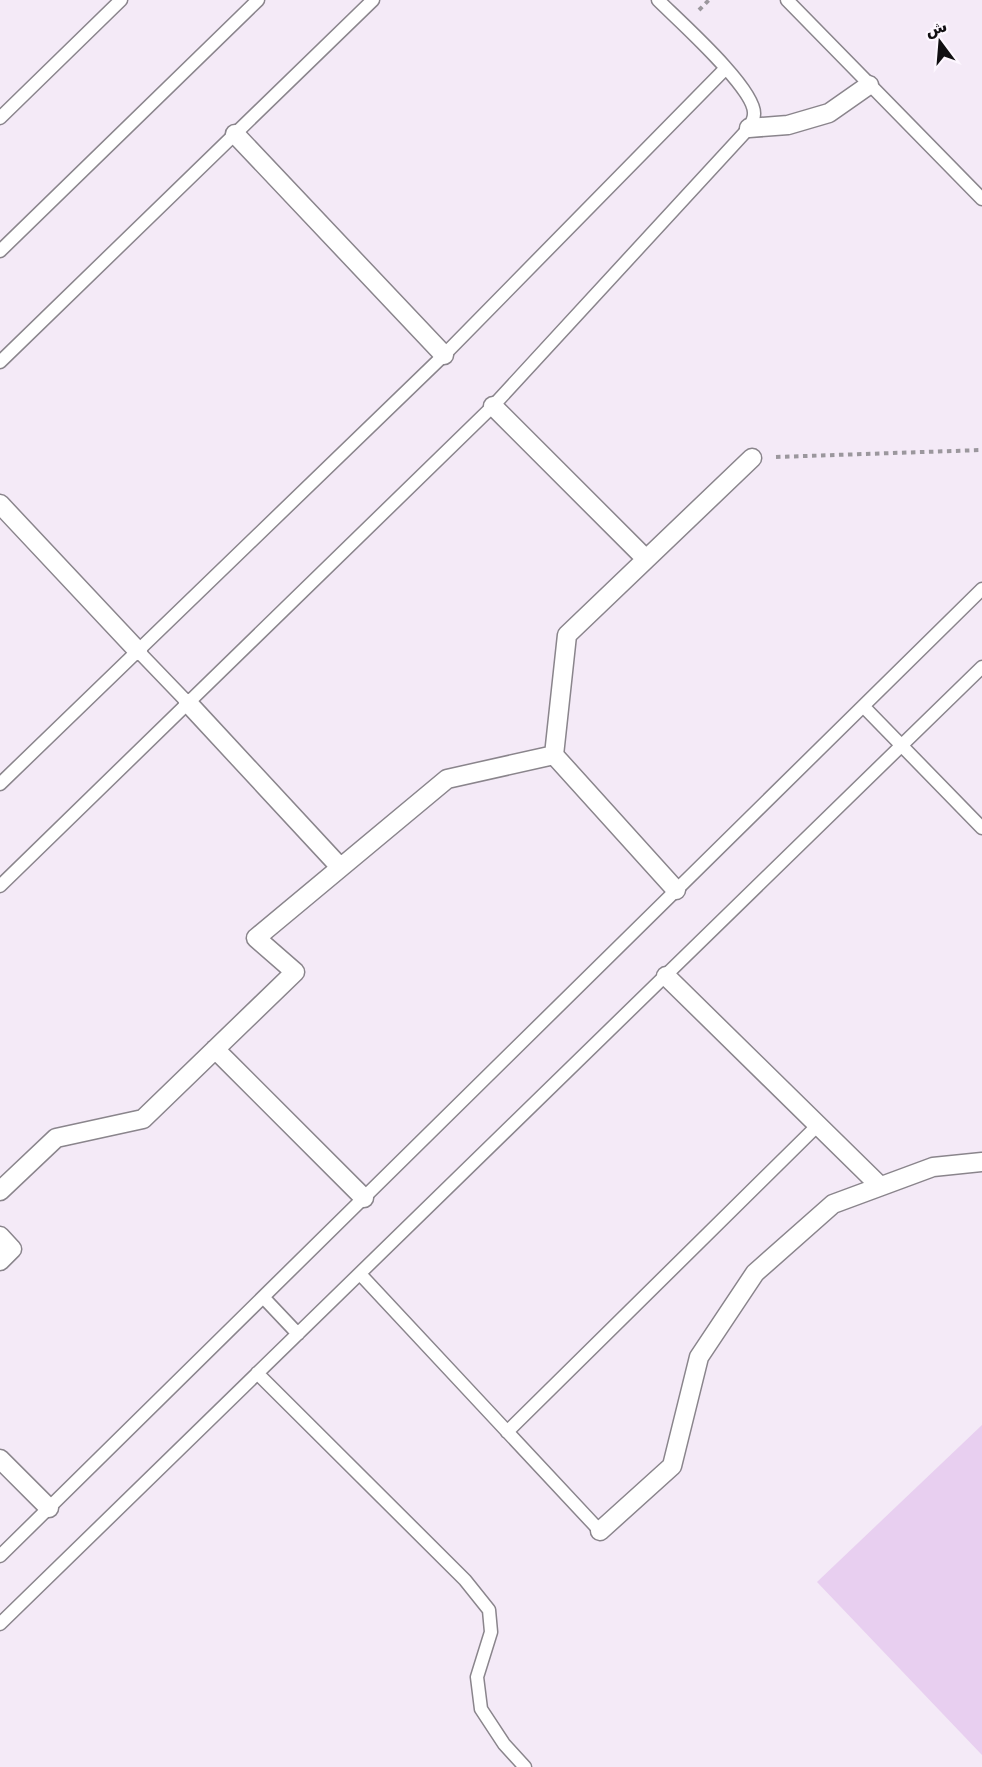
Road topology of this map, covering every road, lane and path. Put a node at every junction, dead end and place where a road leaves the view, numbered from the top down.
1 (121, 0) edge
2 (258, 0) edge
3 (373, 0) edge
4 (658, 0) edge
5 (791, 2) edge
6 (726, 68) junction
7 (869, 85) junction
8 (0, 118) edge
9 (749, 128) junction
10 (235, 134) junction
11 (982, 199) edge
12 (0, 251) edge
13 (444, 355) junction
14 (0, 362) edge
15 (494, 406) junction
16 (982, 450) edge
17 (752, 458) joint
18 (0, 504) edge
19 (646, 559) junction
20 (982, 589) edge
21 (138, 651) junction
22 (982, 667) edge
23 (188, 703) junction
24 (863, 706) junction
25 (902, 746) junction
26 (554, 755) junction
27 (0, 784) edge
28 (982, 828) edge
29 (339, 867) junction
30 (0, 886) edge
31 (676, 890) junction
32 (666, 976) junction
33 (215, 1049) junction
34 (818, 1125) junction
35 (982, 1162) edge
36 (880, 1186) junction
37 (0, 1191) edge
38 (364, 1198) junction
39 (0, 1236) edge
40 (0, 1261) edge
41 (360, 1274) junction
42 (263, 1297) junction
43 (298, 1334) junction
44 (257, 1373) junction
45 (507, 1432) junction
46 (0, 1459) edge
47 (49, 1508) junction
48 (600, 1531) joint
49 (0, 1556) edge
50 (0, 1624) edge
51 (525, 1767) edge

1 - 8 lane
2 - 12 lane
3 - 10 lane
4 - 6 lane
5 - 7 lane
6 - 9 lane
6 - 13 lane
7 - 9 street
7 - 11 lane
9 - 15 lane
10 - 13 street
10 - 14 lane
13 - 21 lane
15 - 19 street
15 - 23 lane
16 - 17 path
17 - 19 street
18 - 21 street
19 - 26 street
20 - 24 lane
21 - 23 lane
21 - 27 lane
22 - 25 lane
23 - 29 street
23 - 30 lane
24 - 25 lane
24 - 31 lane
25 - 28 lane
25 - 32 lane
26 - 29 street
26 - 31 street
29 - 33 street
31 - 38 lane
32 - 34 street
32 - 41 lane
33 - 37 street
33 - 38 street
34 - 36 street
34 - 45 lane
35 - 36 street
36 - 48 street
38 - 42 lane
39 - 40 street
41 - 43 lane
41 - 45 lane
42 - 43 lane
42 - 47 lane
43 - 44 lane
44 - 50 lane
44 - 51 lane
45 - 48 lane
46 - 47 street
47 - 49 lane

